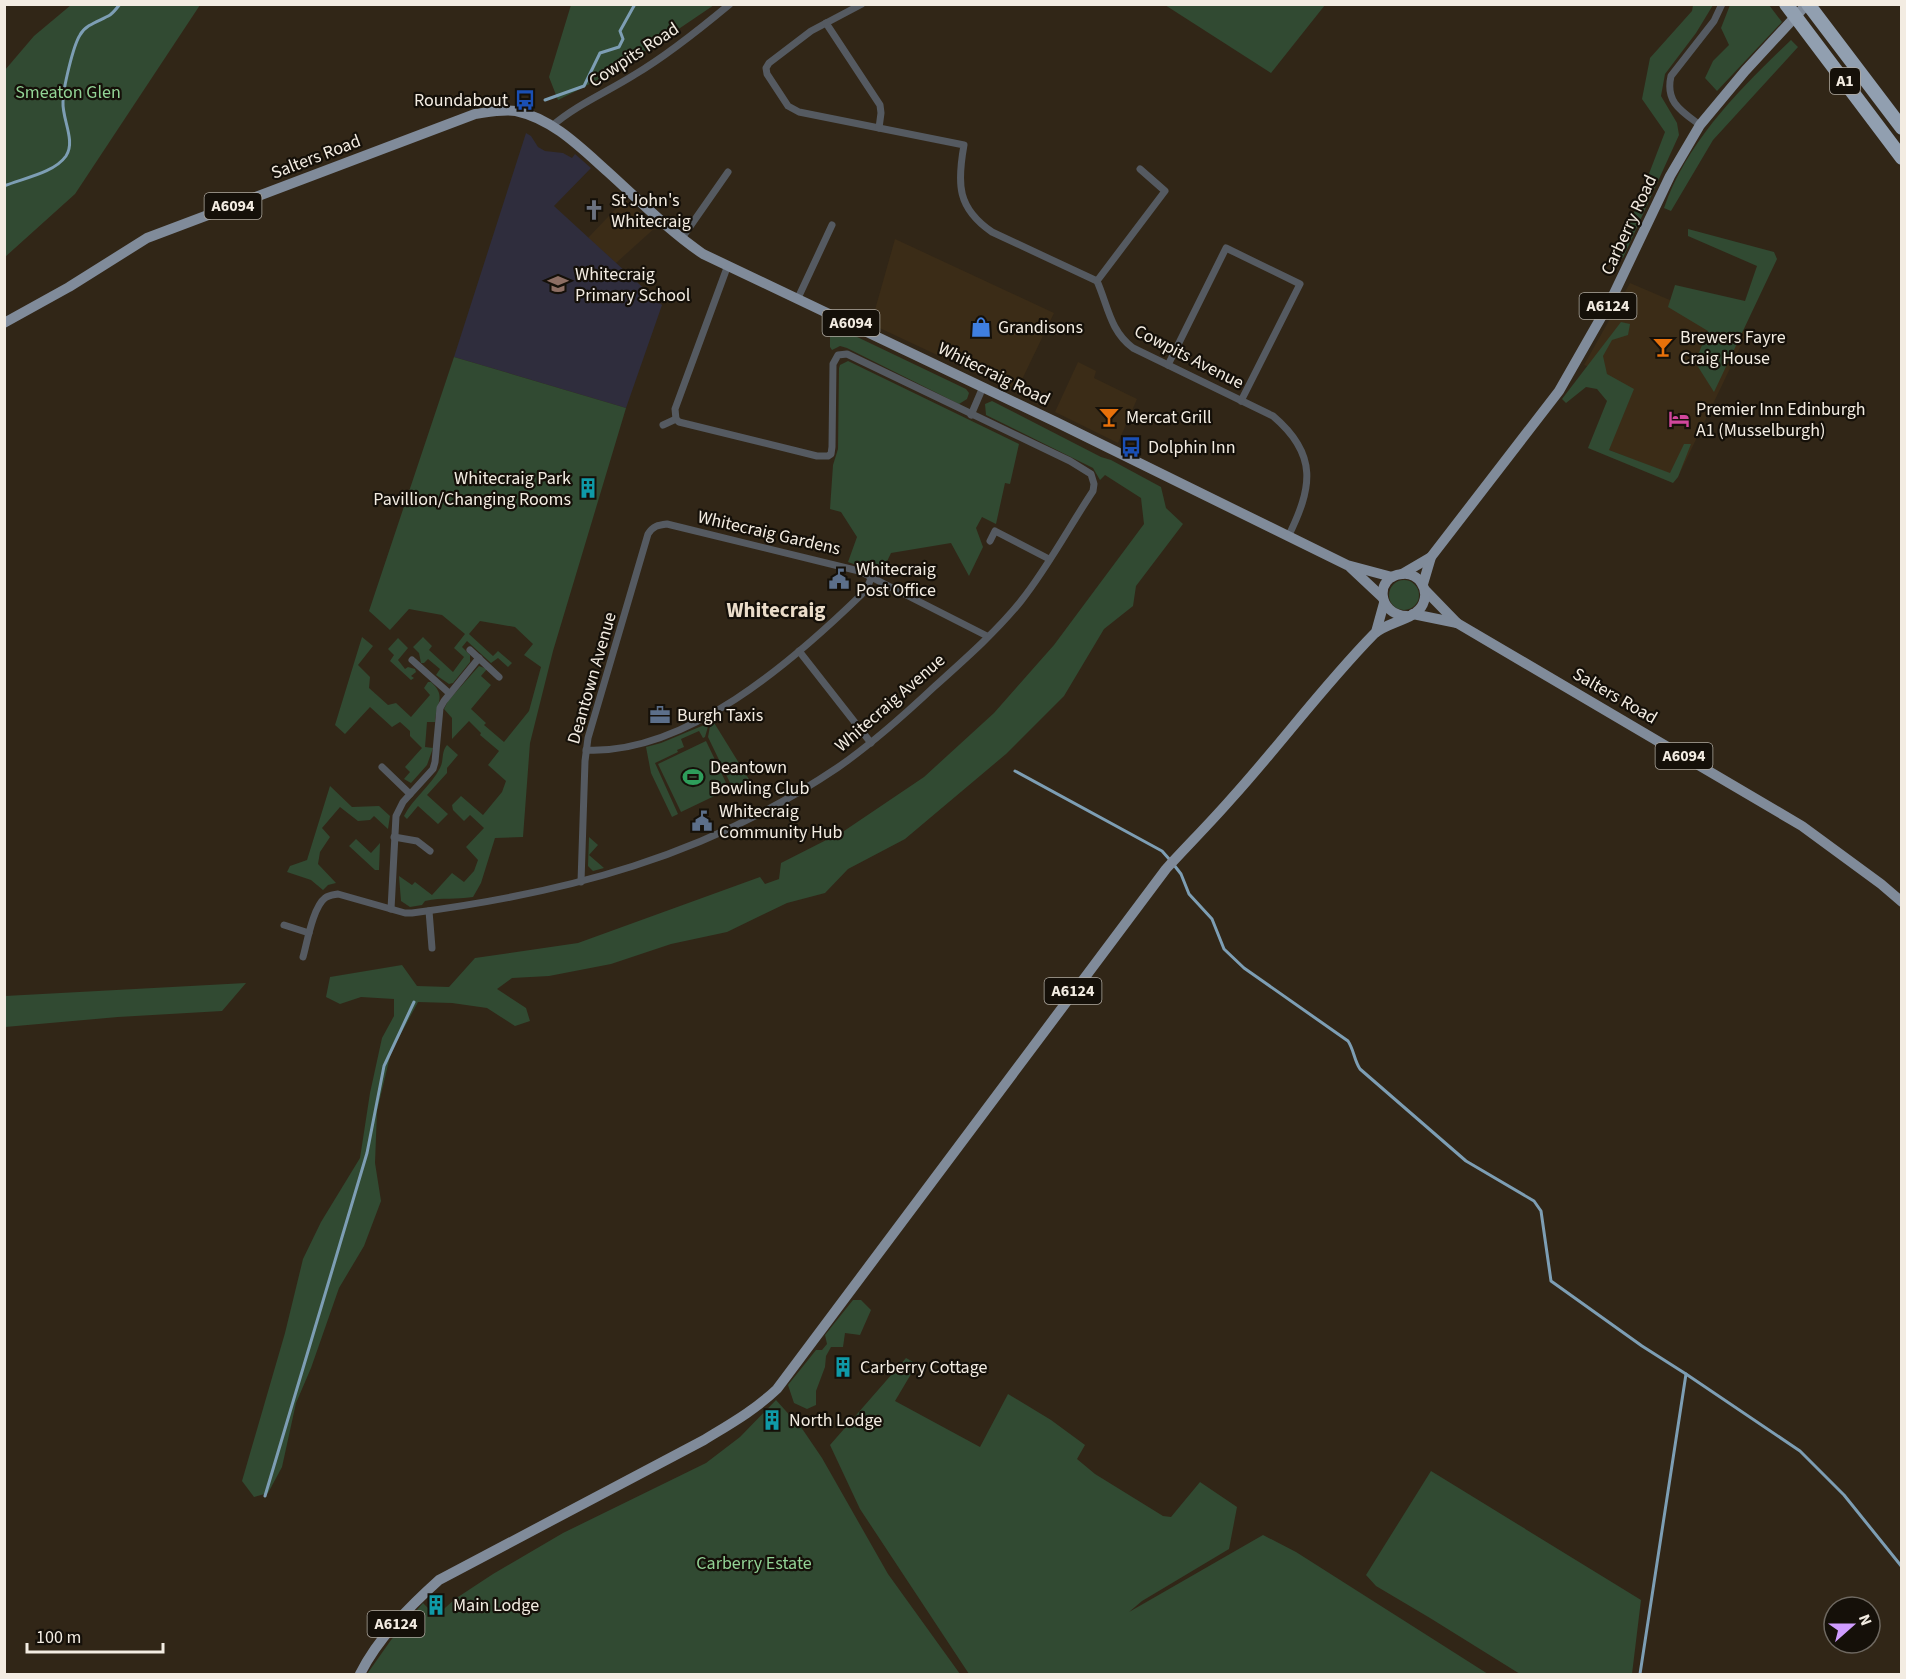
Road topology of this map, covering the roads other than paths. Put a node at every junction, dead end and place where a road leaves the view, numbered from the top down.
1 (730, 4) edge
2 (862, 4) edge
3 (1722, 4) edge
4 (1786, 4) edge
5 (1807, 4) edge
6 (826, 23) junction
7 (1700, 125) junction
8 (552, 126) junction
9 (879, 128) junction
10 (1902, 128) edge
11 (1902, 158) edge
12 (1140, 169) dead end
13 (728, 172) dead end
14 (832, 225) dead end
15 (682, 238) junction
16 (728, 266) junction
17 (1097, 281) junction
18 (798, 298) junction
19 (4, 323) edge
20 (1168, 365) junction
21 (983, 387) junction
22 (1241, 401) junction
23 (971, 415) junction
24 (675, 419) junction
25 (663, 426) dead end
26 (659, 525) joint
27 (1288, 537) junction
28 (990, 541) dead end
29 (1431, 557) junction
30 (1049, 559) junction
31 (1347, 565) junction
32 (1397, 575) junction
33 (872, 576) junction
34 (1424, 587) junction
35 (1383, 600) junction
36 (1410, 615) junction
37 (1457, 623) junction
38 (1376, 632) junction
39 (987, 636) junction
40 (470, 650) dead end
41 (799, 651) junction
42 (479, 658) junction
43 (412, 660) dead end
44 (499, 677) dead end
45 (449, 693) junction
46 (871, 743) junction
47 (586, 750) junction
48 (382, 767) dead end
49 (410, 794) junction
50 (394, 837) junction
51 (430, 851) dead end
52 (581, 882) junction
53 (1902, 902) edge
54 (391, 909) junction
55 (429, 911) junction
56 (284, 925) dead end
57 (309, 933) junction
58 (432, 948) dead end
59 (303, 957) dead end
60 (360, 1674) edge

1 - 8 street, Cowpits Road
2 - 6 street
3 - 7 street
4 - 11 highway, A1
5 - 7 main road, Carberry Road / A6124
5 - 10 highway, A1
6 - 9 street
6 - 9 street
7 - 29 main road, Carberry Road / A6124
8 - 15 main road, Whitecraig Road / A6094
8 - 19 main road, Salters Road / A6094
9 - 17 street
12 - 17 street
13 - 15 street
14 - 18 street
15 - 16 main road, Whitecraig Road / A6094
16 - 18 main road, Whitecraig Road / A6094
16 - 24 street
17 - 20 street, Cowpits Avenue
18 - 21 main road, Whitecraig Road / A6094
20 - 22 street, Cowpits Avenue
20 - 22 street
21 - 23 street
21 - 27 main road, Whitecraig Road / A6094
22 - 27 street, Cowpits Avenue
23 - 24 street
23 - 30 street, Whitecraig Avenue
24 - 25 street
26 - 33 street, Whitecraig Gardens
26 - 47 street, Deantown Avenue
27 - 31 main road, A6094
28 - 30 street
29 - 32 main road, Carberry Road / A6124
29 - 34 main road, Carberry Road / A6124
30 - 39 street, Whitecraig Avenue
31 - 32 main road, A6094
31 - 35 main road, A6094
32 - 34 main road
32 - 35 main road
33 - 39 street, Whitecraig Gardens
33 - 41 street
34 - 36 main road
34 - 37 main road, Salters Road / A6094
35 - 36 main road
35 - 38 main road, A6124
36 - 37 main road, Salters Road / A6094
36 - 38 main road, A6124
37 - 53 main road, Salters Road / A6094
38 - 60 main road, A6124
39 - 46 street, Whitecraig Avenue
40 - 42 street
41 - 46 street
41 - 47 street
42 - 44 street
42 - 45 street
43 - 45 street
45 - 49 street
46 - 52 street, Whitecraig Avenue
47 - 52 street, Deantown Avenue
48 - 49 street
49 - 50 street
50 - 51 street
50 - 54 street
52 - 55 street, Whitecraig Avenue
54 - 55 street, Whitecraig Avenue
54 - 57 street, Whitecraig Avenue
55 - 58 street
56 - 57 street
57 - 59 street, Whitecraig Avenue

